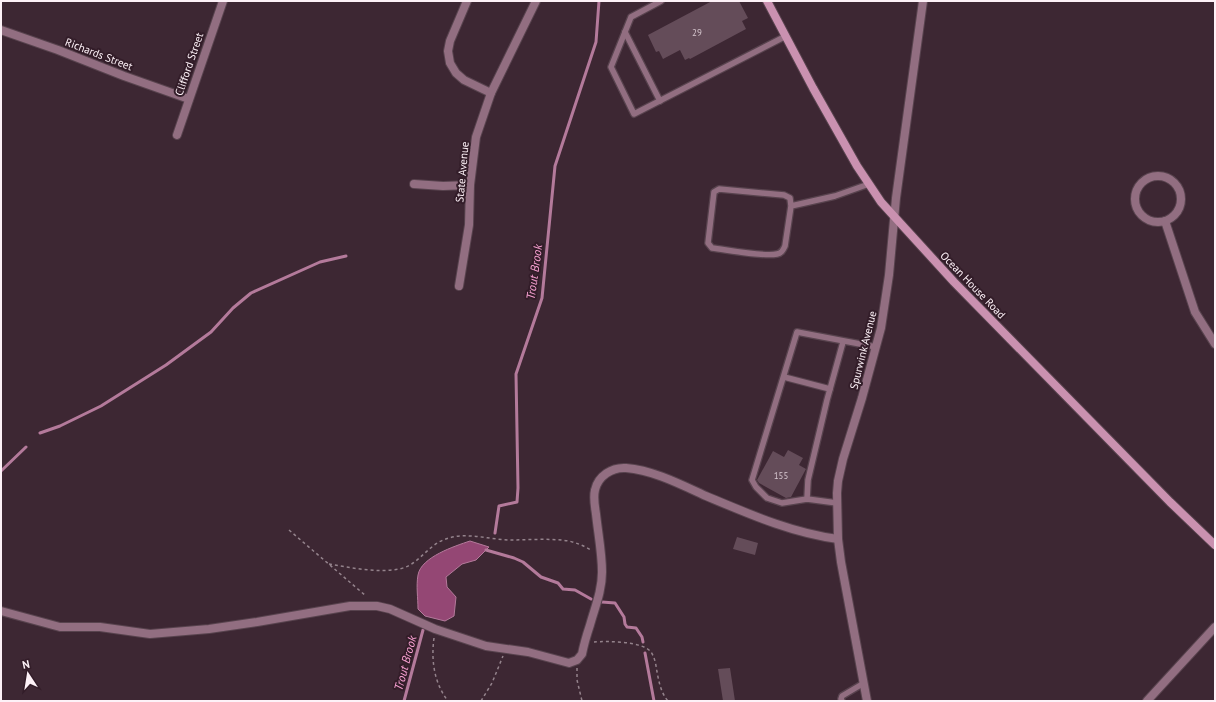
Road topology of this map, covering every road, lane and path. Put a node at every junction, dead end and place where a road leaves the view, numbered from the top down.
1 (223, 1) edge
2 (467, 1) edge
3 (536, 1) edge
4 (661, 1) edge
5 (767, 1) edge
6 (923, 1) edge
7 (1, 30) edge
8 (625, 32) junction
9 (786, 36) junction
10 (491, 93) junction
11 (189, 99) junction
12 (660, 101) junction
13 (177, 135) dead end
14 (414, 184) dead end
15 (868, 184) junction
16 (470, 185) junction
17 (791, 206) junction
18 (894, 216) junction
19 (1165, 221) junction
20 (460, 286) dead end
21 (843, 342) junction
22 (1215, 344) edge
23 (876, 347) junction
24 (784, 377) junction
25 (830, 389) junction
26 (807, 499) junction
27 (837, 503) junction
28 (289, 530) dead end
29 (838, 539) junction
30 (1215, 545) edge
31 (600, 555) junction
32 (329, 564) junction
33 (377, 606) junction
34 (1, 611) edge
35 (1215, 627) edge
36 (436, 629) junction
37 (584, 644) junction
38 (505, 649) junction
39 (577, 660) junction
40 (864, 683) junction
41 (448, 701) edge
42 (481, 701) edge
43 (582, 701) edge
44 (668, 701) edge
45 (842, 701) edge
46 (867, 701) edge
47 (1147, 701) edge

1 - 11 street, Clifford Street
2 - 10 street
3 - 10 street, State Avenue
4 - 8 lane
5 - 9 main road, Ocean House Road
6 - 18 street, Spurwink Avenue
7 - 11 street, Richards Street
8 - 12 lane
8 - 12 lane
9 - 12 lane
9 - 15 main road, Ocean House Road
10 - 16 street, State Avenue
11 - 13 street, Clifford Street
14 - 16 street
15 - 17 lane
15 - 18 main road, Ocean House Road
16 - 20 street, State Avenue
17 - 17 lane
18 - 23 street, Spurwink Avenue
18 - 30 main road, Ocean House Road
19 - 19 street
19 - 22 street
21 - 23 lane
21 - 24 lane
21 - 25 lane
23 - 27 street, Spurwink Avenue
24 - 25 lane
24 - 26 lane
25 - 26 lane
26 - 27 lane
27 - 29 street, Spurwink Avenue
28 - 32 path
29 - 31 street
29 - 40 street, Spurwink Avenue
31 - 32 path
31 - 37 street
32 - 33 path
33 - 34 street
33 - 36 street
35 - 47 street
36 - 38 street
36 - 41 path
37 - 39 street
37 - 44 path
38 - 39 street
38 - 42 path
39 - 43 path
40 - 45 lane
40 - 46 street, Spurwink Avenue

